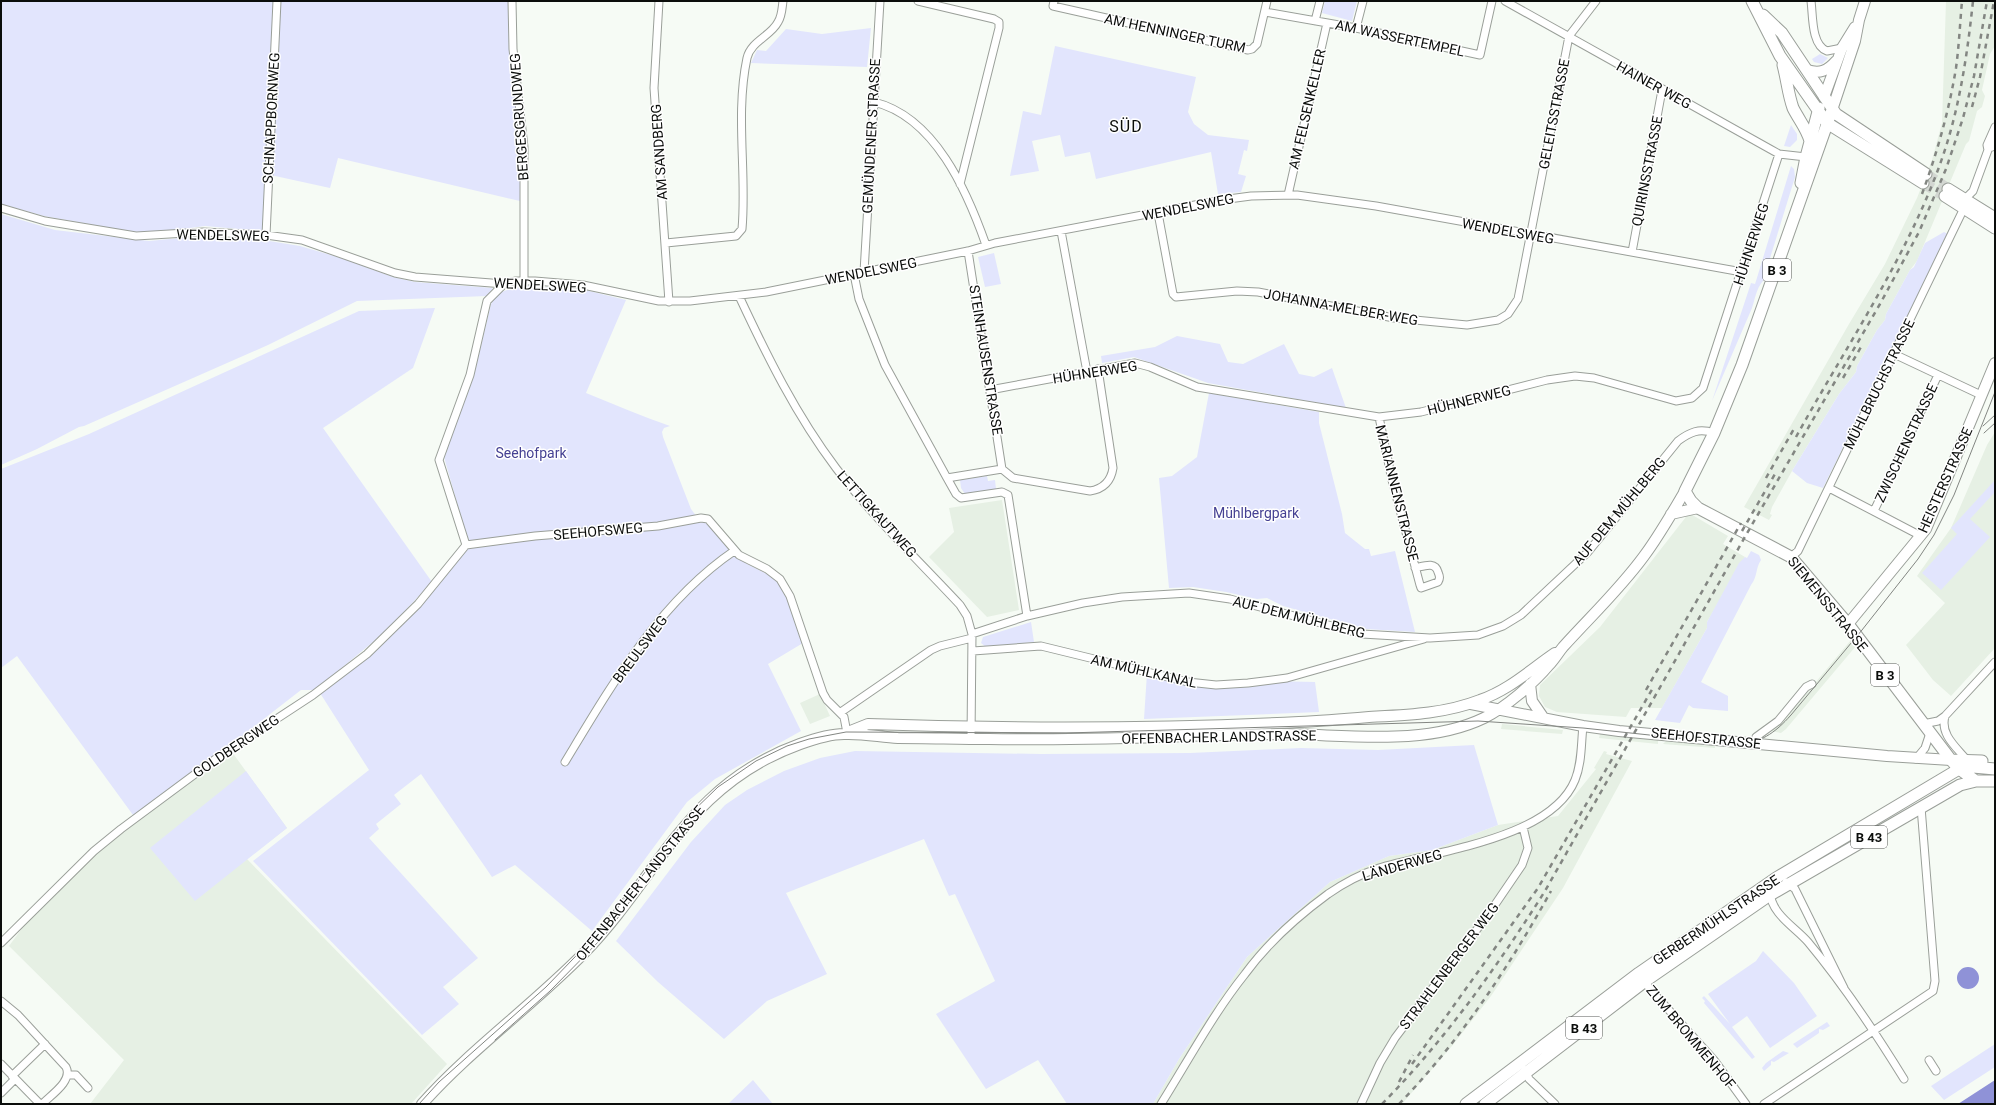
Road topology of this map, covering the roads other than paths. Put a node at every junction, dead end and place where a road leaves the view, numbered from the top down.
1 (277, 1) edge
2 (512, 1) edge
3 (659, 1) edge
4 (783, 1) edge
5 (880, 1) edge
6 (918, 1) edge
7 (959, 1) edge
8 (1054, 1) edge
9 (1267, 1) edge
10 (1320, 1) edge
11 (1363, 1) edge
12 (1492, 1) edge
13 (1505, 1) edge
14 (1596, 1) edge
15 (1752, 1) edge
16 (1811, 1) edge
17 (1865, 1) edge
18 (957, 9) junction
19 (1758, 11) junction
20 (1265, 12) junction
21 (1859, 20) junction
22 (1315, 21) junction
23 (1327, 23) junction
24 (1356, 28) junction
25 (1569, 36) junction
26 (1840, 53) junction
27 (1780, 56) junction
28 (1807, 70) junction
29 (1662, 90) junction
30 (1824, 97) junction
31 (874, 102) junction
32 (1832, 110) junction
33 (1818, 112) junction
34 (1827, 123) junction
35 (1995, 127) edge
36 (1810, 141) junction
37 (1779, 154) junction
38 (1806, 157) junction
39 (960, 184) junction
40 (1947, 192) tunnel mouth
41 (1288, 195) junction
42 (1963, 203) junction
43 (1, 208) edge
44 (1158, 213) junction
45 (1795, 217) junction
46 (1995, 218) edge
47 (1995, 228) edge
48 (1061, 231) junction
49 (266, 235) junction
50 (1530, 235) junction
51 (666, 243) junction
52 (986, 245) junction
53 (968, 251) junction
54 (1632, 252) junction
55 (864, 272) junction
56 (1742, 272) junction
57 (854, 274) junction
58 (524, 281) junction
59 (504, 284) junction
60 (739, 296) junction
61 (668, 302) junction
62 (1894, 354) junction
63 (1995, 363) edge
64 (1098, 369) junction
65 (1087, 372) junction
66 (1938, 375) junction
67 (990, 390) junction
68 (1981, 395) junction
69 (1379, 417) junction
70 (1714, 433) junction
71 (1002, 469) junction
72 (947, 478) junction
73 (1829, 488) junction
74 (1685, 491) junction
75 (1698, 508) junction
76 (1874, 511) junction
77 (1671, 514) junction
78 (1921, 536) junction
79 (466, 545) junction
80 (734, 551) junction
81 (1792, 557) junction
82 (1415, 568) dead end
83 (1027, 616) junction
84 (1848, 624) junction
85 (972, 636) junction
86 (1430, 638) junction
87 (1562, 649) junction
88 (973, 651) junction
89 (1995, 662) edge
90 (1530, 684) junction
91 (1812, 684) dead end
92 (1469, 704) junction
93 (1498, 709) junction
94 (840, 712) junction
95 (1945, 716) junction
96 (1543, 717) junction
97 (1327, 720) junction
98 (1583, 726) junction
99 (972, 727) junction
100 (1926, 729) junction
101 (847, 733) junction
102 (1327, 735) junction
103 (1756, 737) dead end
104 (971, 739) junction
105 (1916, 759) junction
106 (1966, 759) junction
107 (1951, 760) junction
108 (565, 762) dead end
109 (1995, 762) edge
110 (1959, 769) junction
111 (1995, 769) edge
112 (1976, 781) junction
113 (1995, 781) edge
114 (1921, 807) junction
115 (1523, 828) junction
116 (1776, 878) junction
117 (1789, 883) junction
118 (1770, 895) junction
119 (1, 943) edge
120 (1647, 968) junction
121 (1644, 982) junction
122 (1844, 988) junction
123 (1, 1001) edge
124 (1873, 1030) junction
125 (45, 1044) junction
126 (1526, 1058) junction
127 (1929, 1060) dead end
128 (1, 1064) edge
129 (1936, 1071) dead end
130 (1525, 1073) junction
131 (68, 1075) junction
132 (14, 1077) junction
133 (1904, 1079) dead end
134 (88, 1088) dead end
135 (1, 1093) edge
136 (41, 1104) edge
137 (422, 1104) edge
138 (1161, 1104) edge
139 (1361, 1104) edge
140 (1466, 1104) edge
141 (1485, 1104) edge
142 (1555, 1104) edge
143 (1746, 1104) edge
144 (1764, 1104) edge

1 - 49 street, SCHNAPPBORNWEG
2 - 58 street, BERGESGRUNDWEG
3 - 51 street, AM SANDBERG
4 - 51 street
5 - 31 street, GEMÜNDENER STRASSE
6 - 18 street
7 - 18 street
8 - 20 street, AM HENNINGER TURM
9 - 20 street, AM HENNINGER TURM
10 - 22 street
11 - 24 street
12 - 24 street, AM WASSERTEMPEL
13 - 25 street, HAINER WEG
14 - 25 street, GELEITSSTRASSE
15 - 19 main road
16 - 26 street
17 - 21 main road
18 - 39 street
19 - 27 main road
19 - 28 main road
20 - 22 street, AM WASSERTEMPEL
21 - 26 main road
21 - 32 main road
22 - 23 street, AM WASSERTEMPEL
23 - 24 street, AM WASSERTEMPEL
23 - 41 street, AM FELSENKELLER
25 - 29 street, HAINER WEG
25 - 50 street, GELEITSSTRASSE
26 - 28 main road
26 - 30 main road
27 - 33 main road
27 - 36 main road
28 - 30 main road
29 - 37 street, HAINER WEG
29 - 54 street, QUIRINSSTRASSE
30 - 32 main road
30 - 33 main road, OFFENBACHER LANDSTRASSE / B 3
31 - 39 street
31 - 55 street, GEMÜNDENER STRASSE
32 - 33 main road
32 - 34 main road, OFFENBACHER LANDSTRASSE / B 3
32 - 34 main road
33 - 34 main road
33 - 36 main road, OFFENBACHER LANDSTRASSE / B 3
34 - 45 main road, OFFENBACHER LANDSTRASSE / B 3
35 - 42 street, MÜHLBRUCHSTRASSE
36 - 38 main road, OFFENBACHER LANDSTRASSE / B 3
37 - 38 street, HAINER WEG
37 - 56 street, HÜHNERWEG
38 - 45 main road, OFFENBACHER LANDSTRASSE / B 3
39 - 52 street
40 - 42 main road
41 - 44 street, WENDELSWEG
41 - 50 street, WENDELSWEG
42 - 46 main road
42 - 47 main road
42 - 62 street, MÜHLBRUCHSTRASSE
43 - 49 street, WENDELSWEG
44 - 48 street, WENDELSWEG
44 - 50 street, JOHANNA-MELBER-WEG
45 - 70 main road, OFFENBACHER LANDSTRASSE / B 3
48 - 52 street, WENDELSWEG
48 - 65 street
49 - 59 street, WENDELSWEG
50 - 54 street, WENDELSWEG
51 - 61 street, AM SANDBERG
52 - 53 street, WENDELSWEG
53 - 55 street, WENDELSWEG
53 - 67 street, STEINHAUSENSTRASSE
54 - 56 street, WENDELSWEG
55 - 57 street, WENDELSWEG
56 - 69 street, HÜHNERWEG
57 - 60 street, WENDELSWEG
57 - 72 street
58 - 59 street, WENDELSWEG
58 - 61 street, WENDELSWEG
59 - 79 street
60 - 61 street, WENDELSWEG
60 - 85 street, LETTIGKAUTWEG
62 - 66 street
62 - 73 street, MÜHLBRUCHSTRASSE
63 - 68 main road, HEISTERSTRASSE
64 - 65 street, HÜHNERWEG
64 - 69 street, HÜHNERWEG
64 - 71 street
65 - 67 street, HÜHNERWEG
66 - 68 street
66 - 76 street, ZWISCHENSTRASSE
67 - 71 street, STEINHAUSENSTRASSE
68 - 78 main road, HEISTERSTRASSE
69 - 82 street, MARIANNENSTRASSE
70 - 74 main road, OFFENBACHER LANDSTRASSE / B 3
70 - 86 street, AUF DEM MÜHLBERG
71 - 72 street
72 - 83 street
73 - 76 street
73 - 81 street, MÜHLBRUCHSTRASSE
74 - 75 main road, SIEMENSSTRASSE / B 3
74 - 77 main road, OFFENBACHER LANDSTRASSE
75 - 77 main road
75 - 81 main road, SIEMENSSTRASSE / B 3
76 - 78 street
77 - 87 main road, OFFENBACHER LANDSTRASSE
78 - 84 main road, HEISTERSTRASSE
79 - 80 street, SEEHOFSWEG
79 - 119 street, GOLDBERGWEG
80 - 94 street
80 - 108 street, BREULSWEG
81 - 84 main road, SIEMENSSTRASSE / B 3
83 - 85 street, AUF DEM MÜHLBERG
83 - 86 street, AUF DEM MÜHLBERG
84 - 100 main road, SIEMENSSTRASSE / B 3
85 - 88 street, LETTIGKAUTWEG
85 - 94 street, AUF DEM MÜHLBERG
86 - 88 street, AM MÜHLKANAL
87 - 90 main road, OFFENBACHER LANDSTRASSE
87 - 92 main road, OFFENBACHER LANDSTRASSE
88 - 99 street, LETTIGKAUTWEG
89 - 95 street
90 - 93 main road, OFFENBACHER LANDSTRASSE
90 - 96 main road
91 - 103 street
92 - 93 main road, SEEHOFSTRASSE
92 - 97 main road, OFFENBACHER LANDSTRASSE
93 - 96 main road, SEEHOFSTRASSE
93 - 102 main road, OFFENBACHER LANDSTRASSE
94 - 101 street
95 - 100 street
95 - 106 street
96 - 98 main road, SEEHOFSTRASSE
97 - 99 main road, OFFENBACHER LANDSTRASSE
97 - 102 main road
98 - 105 main road, SEEHOFSTRASSE
98 - 115 street, LÄNDERWEG
99 - 101 main road, OFFENBACHER LANDSTRASSE
99 - 104 street, LETTIGKAUTWEG
100 - 105 street
100 - 107 main road, SIEMENSSTRASSE / B 3
101 - 104 main road, OFFENBACHER LANDSTRASSE
101 - 137 main road, OFFENBACHER LANDSTRASSE
102 - 104 main road, OFFENBACHER LANDSTRASSE
105 - 107 main road, SEEHOFSTRASSE
106 - 107 main road, SEEHOFSTRASSE
106 - 109 main road, SEEHOFSTRASSE
107 - 110 main road, SIEMENSSTRASSE / B 3
110 - 111 main road, GERBERMÜHLSTRASSE / B 43
110 - 112 main road, SIEMENSSTRASSE
110 - 116 main road, GERBERMÜHLSTRASSE / B 43
112 - 113 main road, GERBERMÜHLSTRASSE
112 - 114 main road, GERBERMÜHLSTRASSE / B 43
114 - 117 main road, GERBERMÜHLSTRASSE / B 43
114 - 124 street
115 - 138 street, LÄNDERWEG
115 - 139 street, STRAHLENBERGER WEG
116 - 117 street
116 - 118 street
116 - 120 main road, GERBERMÜHLSTRASSE / B 43
117 - 118 main road, GERBERMÜHLSTRASSE / B 43
117 - 122 street
118 - 121 main road, GERBERMÜHLSTRASSE / B 43
118 - 122 street
120 - 121 street, ZUM BROMMENHOF
120 - 126 main road, GERBERMÜHLSTRASSE / B 43
121 - 130 main road, GERBERMÜHLSTRASSE / B 43
121 - 143 street, ZUM BROMMENHOF
122 - 124 street
123 - 125 street
124 - 133 street
124 - 144 street
125 - 131 street
125 - 132 street
126 - 130 street
126 - 140 main road, GERBERMÜHLSTRASSE / B 43
127 - 129 street
128 - 132 street
130 - 141 main road, GERBERMÜHLSTRASSE / B 43
130 - 142 street
131 - 134 street
131 - 136 street
132 - 135 street
132 - 136 street

